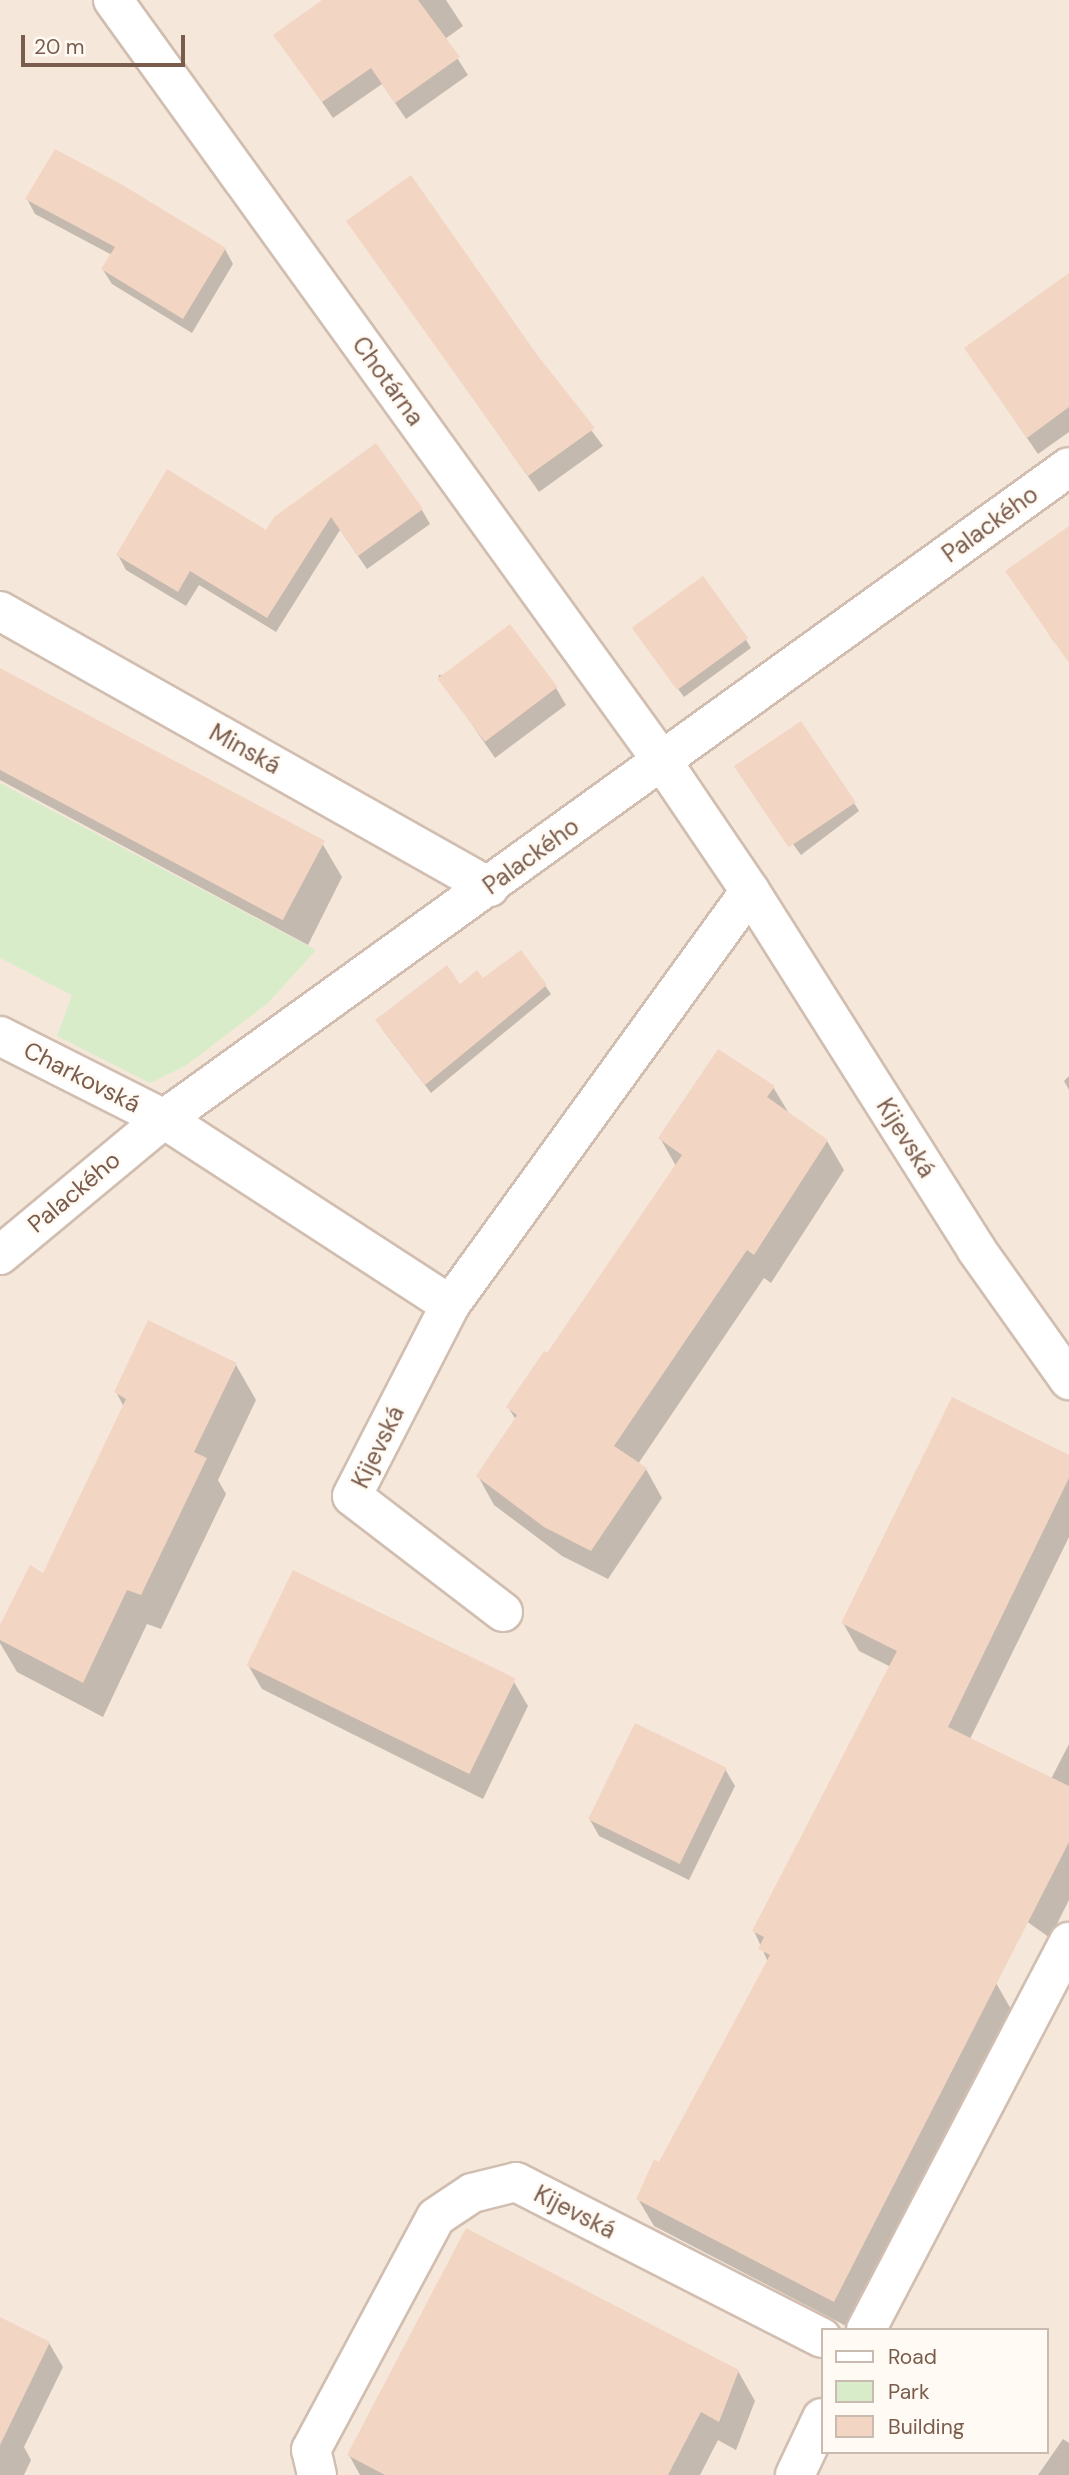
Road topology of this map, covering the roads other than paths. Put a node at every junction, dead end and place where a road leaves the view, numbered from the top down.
1 (113, 0) edge
2 (1069, 467) edge
3 (0, 611) edge
4 (662, 761) junction
5 (489, 887) junction
6 (750, 891) junction
7 (0, 1036) edge
8 (164, 1119) junction
9 (0, 1255) edge
10 (450, 1305) junction
11 (1069, 1380) edge
12 (503, 1612) dead end
13 (1069, 1941) edge
14 (867, 2328) edge
15 (820, 2337) edge
16 (820, 2422) edge
17 (317, 2475) edge
18 (795, 2475) edge

1 - 4 street, Chotárna
2 - 4 street, Palackého
3 - 5 street, Minská
4 - 5 street, Palackého
4 - 6 street, Kijevská
5 - 8 street, Palackého
6 - 10 street, Kijevská
6 - 11 street, Kijevská
7 - 8 street, Charkovská
8 - 9 street, Palackého
8 - 10 street
10 - 12 street, Kijevská
13 - 14 street
15 - 17 street, Kijevská
16 - 18 street

